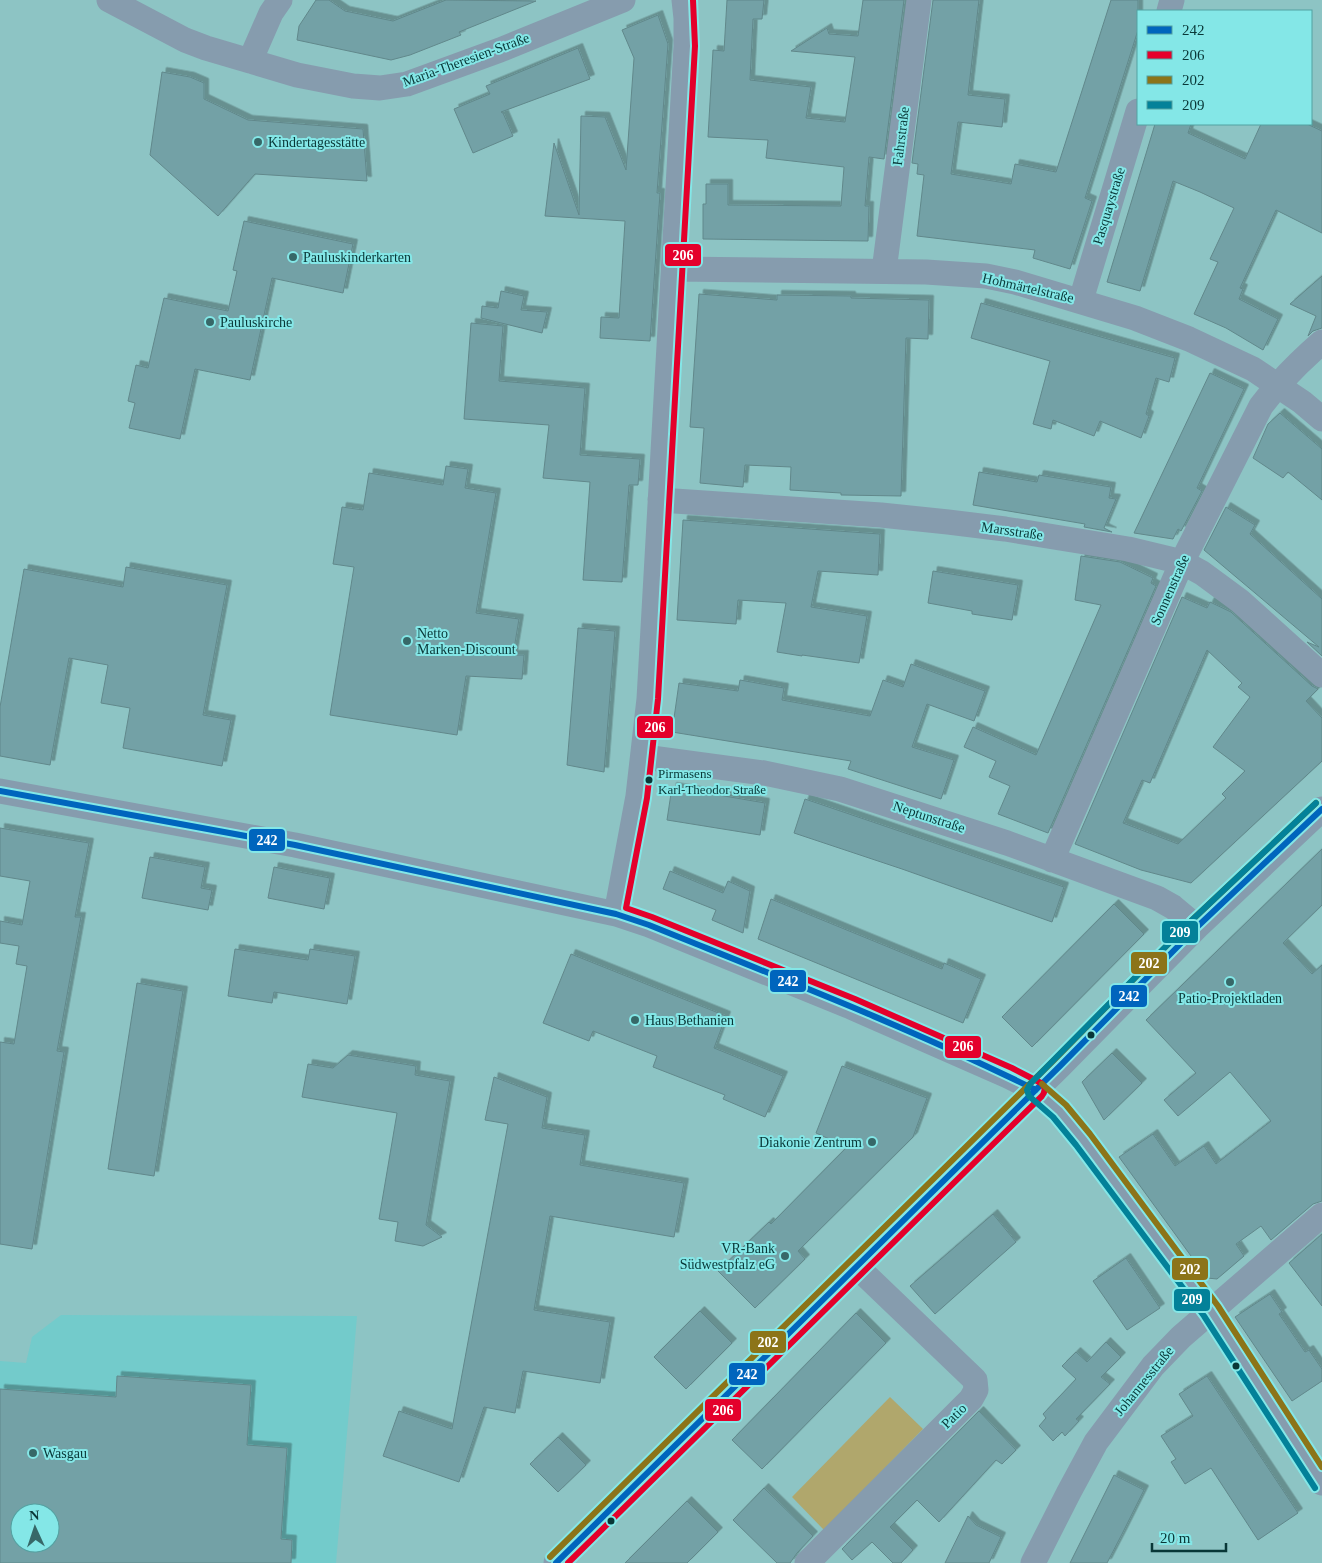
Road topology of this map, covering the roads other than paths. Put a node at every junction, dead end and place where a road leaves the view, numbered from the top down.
1 (110, 0) edge
2 (280, 0) edge
3 (623, 0) edge
4 (684, 0) edge
5 (919, 0) edge
6 (250, 61) junction
7 (1137, 114) edge
8 (674, 269) junction
9 (884, 271) junction
10 (1081, 300) junction
11 (1322, 342) edge
12 (1276, 385) junction
13 (1322, 419) edge
14 (660, 500) junction
15 (1182, 562) junction
16 (1322, 675) edge
17 (644, 757) junction
18 (0, 791) edge
19 (1322, 809) edge
20 (1052, 860) junction
21 (616, 914) junction
22 (1198, 927) junction
23 (1036, 1090) junction
24 (1322, 1215) edge
25 (856, 1266) junction
26 (1211, 1311) junction
27 (1322, 1483) edge
28 (556, 1563) edge
29 (807, 1563) edge
30 (1033, 1563) edge

1 - 6 street, Maria-Theresien-Straße
2 - 6 street
3 - 6 street, Maria-Theresien-Straße
4 - 8 street
5 - 9 street, Fahrstraße
7 - 10 street, Pasquaystraße
8 - 9 street, Hohmärtelstraße
8 - 14 street
9 - 10 street, Hohmärtelstraße
10 - 12 street, Hohmärtelstraße
11 - 12 street, Sonnenstraße
12 - 13 street, Hohmärtelstraße
12 - 15 street, Sonnenstraße
14 - 15 street, Marsstraße
14 - 17 street
15 - 16 street, Marsstraße
15 - 20 street, Sonnenstraße
17 - 20 street, Neptunstraße
17 - 21 street
18 - 21 street
19 - 22 street
20 - 22 street, Neptunstraße
21 - 23 street
22 - 23 street
23 - 25 street
23 - 26 street
24 - 26 street, Johannesstraße
25 - 28 street
25 - 29 street, Patio
26 - 27 street
26 - 30 street, Johannesstraße

